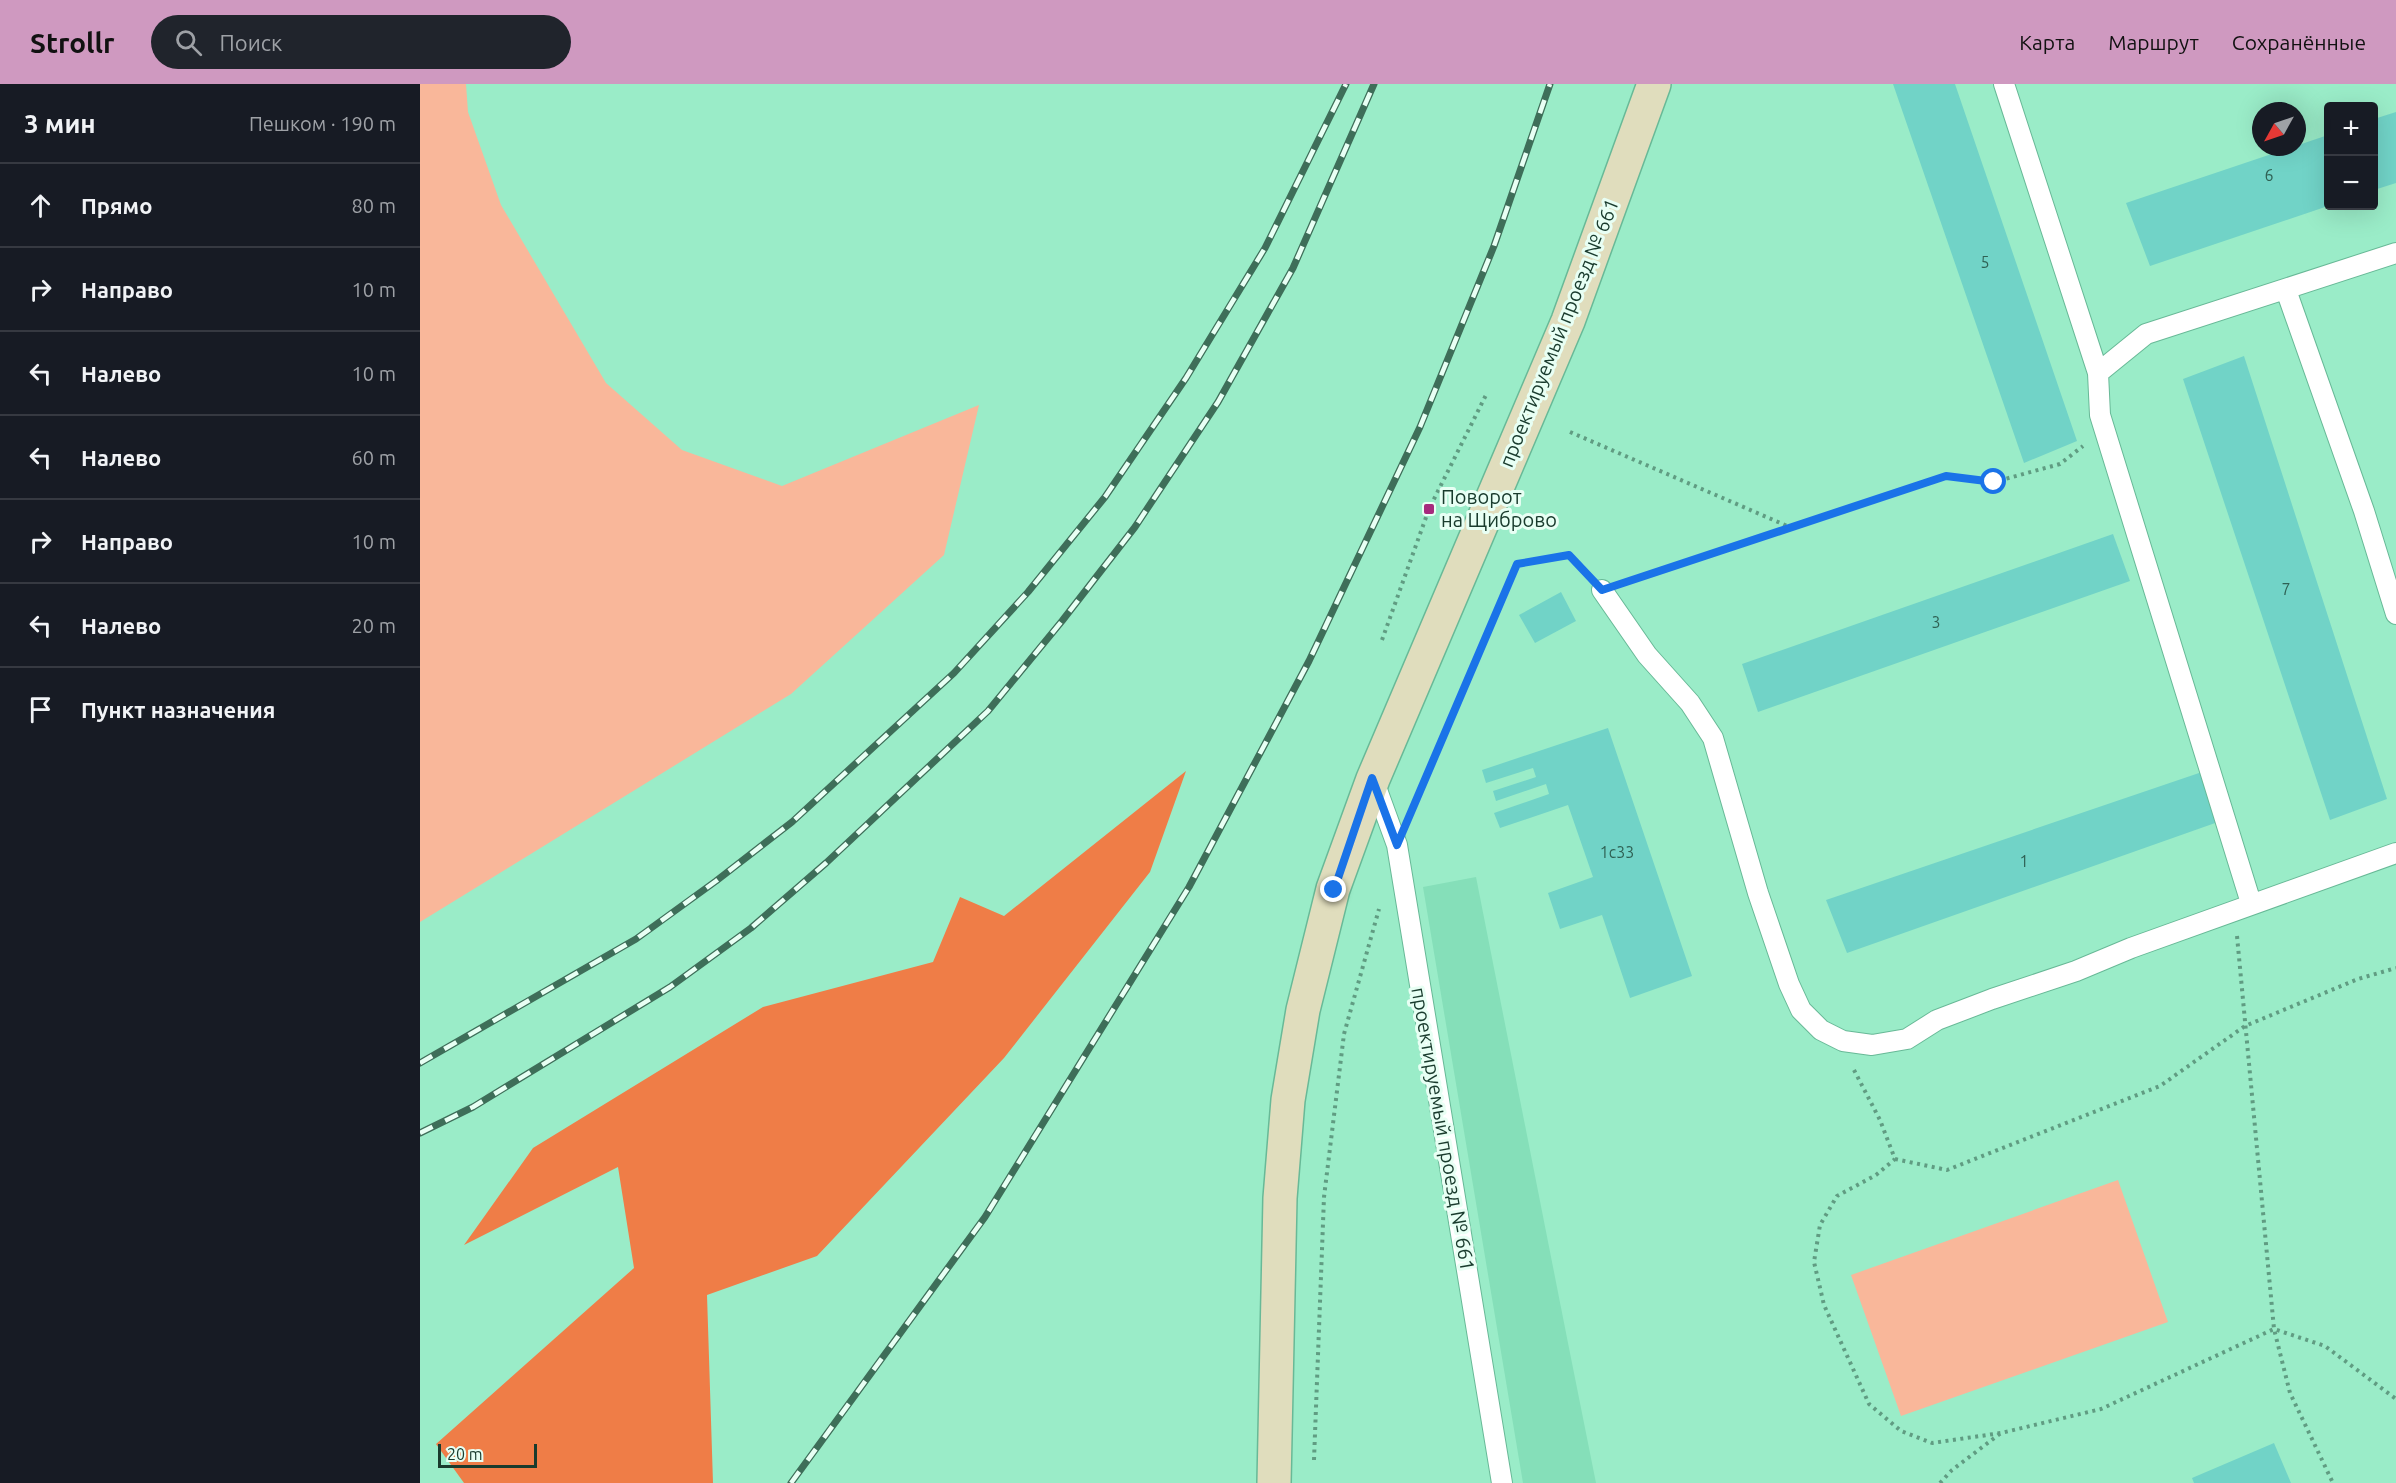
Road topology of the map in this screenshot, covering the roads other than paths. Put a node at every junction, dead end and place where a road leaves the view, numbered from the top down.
1 (1654, 84) edge
2 (2004, 84) edge
3 (2396, 253) edge
4 (2286, 290) junction
5 (2098, 374) junction
6 (1602, 590) road end
7 (2396, 614) edge
8 (1372, 778) junction
9 (2396, 853) edge
10 (2252, 903) junction
11 (1274, 1483) edge
12 (1503, 1483) edge

1 - 8 main road, проектируемый проезд № 661
2 - 5 lane
3 - 4 lane
4 - 5 lane
4 - 7 lane
5 - 10 lane
6 - 10 lane
8 - 11 main road, проектируемый проезд № 661
8 - 12 lane, проектируемый проезд № 661
9 - 10 lane

